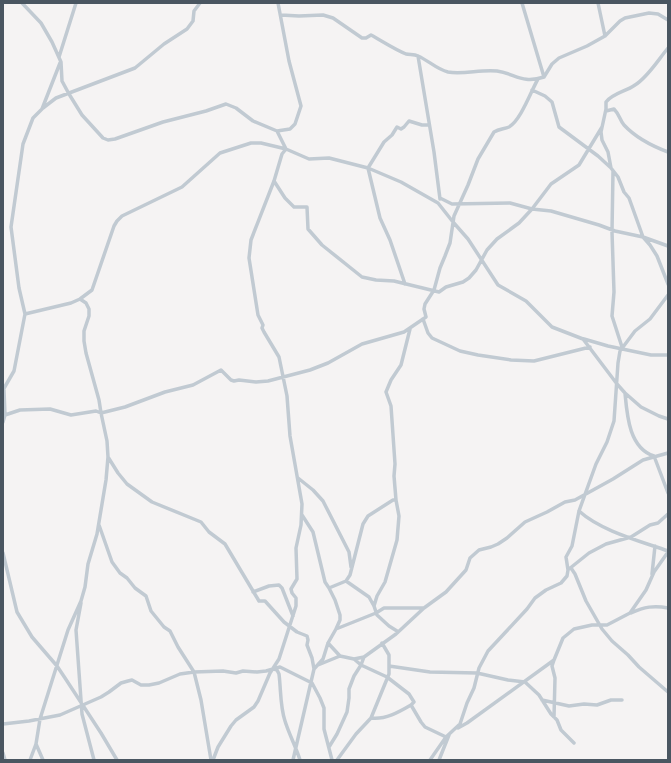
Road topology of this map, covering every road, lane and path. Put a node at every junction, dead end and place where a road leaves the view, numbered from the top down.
1 (22, 3) edge
2 (76, 3) edge
3 (200, 3) edge
4 (278, 3) edge
5 (522, 3) edge
6 (598, 3) edge
7 (280, 15) junction
8 (668, 20) edge
9 (605, 36) junction
10 (668, 48) edge
11 (418, 56) junction
12 (60, 62) junction
13 (544, 77) junction
14 (538, 79) junction
15 (532, 90) junction
16 (68, 94) junction
17 (42, 109) junction
18 (606, 110) junction
19 (429, 125) junction
20 (602, 127) junction
21 (278, 131) junction
22 (286, 149) junction
23 (589, 149) junction
24 (668, 152) edge
25 (368, 168) junction
26 (612, 169) junction
27 (274, 181) junction
28 (440, 198) junction
29 (459, 204) junction
30 (440, 205) junction
31 (532, 209) junction
32 (453, 222) junction
33 (612, 230) junction
34 (643, 237) junction
35 (668, 246) edge
36 (482, 261) junction
37 (405, 284) junction
38 (668, 284) edge
39 (434, 290) junction
40 (668, 295) edge
41 (80, 299) junction
42 (25, 314) junction
43 (423, 319) junction
44 (410, 329) junction
45 (583, 339) junction
46 (590, 348) junction
47 (622, 348) junction
48 (668, 355) edge
49 (283, 377) junction
50 (616, 384) junction
51 (4, 390) edge
52 (625, 393) junction
53 (101, 413) junction
54 (5, 415) junction
55 (668, 419) edge
56 (3, 422) edge
57 (668, 452) edge
58 (654, 456) junction
59 (108, 457) junction
60 (298, 478) junction
61 (587, 492) junction
62 (668, 493) edge
63 (396, 500) junction
64 (579, 511) junction
65 (668, 514) edge
66 (302, 515) junction
67 (99, 524) junction
68 (631, 537) junction
69 (655, 546) junction
70 (668, 552) edge
71 (3, 553) edge
72 (352, 568) junction
73 (569, 569) junction
74 (651, 579) junction
75 (346, 581) junction
76 (329, 588) junction
77 (253, 592) junction
78 (81, 601) junction
79 (374, 606) junction
80 (424, 608) junction
81 (668, 608) edge
82 (630, 613) junction
83 (376, 614) junction
84 (293, 616) junction
85 (599, 625) junction
86 (290, 627) junction
87 (336, 629) junction
88 (397, 631) junction
89 (328, 642) junction
90 (382, 643) junction
91 (340, 656) junction
92 (364, 657) junction
93 (354, 659) junction
94 (554, 660) junction
95 (317, 665) junction
96 (57, 666) junction
97 (361, 666) junction
98 (389, 666) junction
99 (274, 668) junction
100 (314, 669) junction
101 (194, 672) junction
102 (477, 672) junction
103 (387, 677) junction
104 (522, 681) junction
105 (312, 683) junction
106 (668, 692) edge
107 (542, 700) junction
108 (622, 700) dead end
109 (554, 702) junction
110 (82, 705) junction
111 (411, 705) junction
112 (554, 717) junction
113 (370, 718) junction
114 (40, 719) junction
115 (3, 724) edge
116 (455, 729) junction
117 (447, 735) junction
118 (574, 743) dead end
119 (36, 744) junction
120 (296, 747) junction
121 (329, 747) junction
122 (3, 753) edge
123 (5, 760) edge
124 (30, 760) edge
125 (43, 760) edge
126 (94, 760) edge
127 (117, 760) edge
128 (212, 760) edge
129 (293, 760) edge
130 (300, 760) edge
131 (332, 760) edge
132 (337, 760) edge
133 (430, 760) edge
134 (439, 760) edge

1 - 12 street
2 - 12 street
3 - 16 street
4 - 7 street
5 - 13 street
6 - 9 street
7 - 11 street
7 - 21 street
8 - 9 street
9 - 13 street
10 - 18 street
11 - 14 street
11 - 19 street
12 - 16 street
12 - 17 street
13 - 14 street
14 - 15 street
15 - 23 street
15 - 29 street
16 - 17 street
16 - 21 street
17 - 42 street
18 - 20 street
18 - 24 street
19 - 25 street
19 - 28 street
20 - 23 street
20 - 26 street
21 - 22 street
22 - 25 street
22 - 27 street
22 - 41 street
23 - 26 street
23 - 31 street
25 - 30 street
25 - 37 street
26 - 33 street
26 - 34 street
27 - 37 street
27 - 49 street
28 - 29 street
28 - 30 street
29 - 31 street
29 - 32 street
30 - 32 street
31 - 33 street
31 - 36 street
32 - 36 street
32 - 39 street
33 - 34 street
33 - 47 street
34 - 35 street
34 - 38 street
36 - 39 street
36 - 45 street
37 - 39 street
39 - 43 street
40 - 47 street
41 - 42 street
41 - 53 street
42 - 51 street
43 - 44 street
43 - 46 street
44 - 49 street
44 - 63 street
45 - 46 street
45 - 47 street
46 - 50 street
47 - 48 street
47 - 50 street
49 - 53 street
49 - 60 street
50 - 52 street
50 - 61 street
51 - 54 street
52 - 55 street
52 - 58 street
53 - 54 street
53 - 59 street
54 - 56 street
57 - 58 street
58 - 61 street
58 - 62 street
59 - 67 street
59 - 77 street
60 - 66 street
60 - 72 street
61 - 64 street
61 - 80 street
63 - 72 street
63 - 79 street
64 - 68 street
64 - 73 street
65 - 68 street
66 - 76 street
66 - 84 street
67 - 78 street
67 - 101 street
68 - 69 street
68 - 73 street
69 - 70 street
69 - 74 street
70 - 74 street
71 - 96 street
72 - 75 street
73 - 85 street
73 - 102 street
74 - 82 street
75 - 76 street
75 - 79 street
76 - 87 street
77 - 84 street
77 - 86 street
78 - 96 street
78 - 110 street
79 - 83 street
80 - 83 street
80 - 88 street
81 - 82 street
82 - 85 street
83 - 87 street
83 - 88 street
84 - 86 street
85 - 94 street
85 - 106 street
86 - 99 street
86 - 100 street
87 - 89 street
88 - 90 street
89 - 91 street
89 - 95 street
90 - 92 street
90 - 98 street
91 - 93 street
91 - 95 street
92 - 93 street
92 - 97 street
93 - 97 street
94 - 104 street
94 - 109 street
95 - 100 street
96 - 110 street
96 - 114 street
97 - 103 street
97 - 121 street
98 - 102 street
98 - 103 street
99 - 101 street
99 - 105 street
99 - 120 street
99 - 128 street
100 - 105 street
101 - 110 street
101 - 128 street
102 - 104 street
102 - 116 street
103 - 111 street
103 - 113 street
104 - 107 street
104 - 116 street
105 - 120 street
105 - 121 street
107 - 109 street
107 - 112 street
108 - 109 street
109 - 112 street
110 - 114 street
110 - 126 street
110 - 127 street
111 - 113 street
111 - 117 street
112 - 118 street
113 - 132 street
114 - 115 street
114 - 119 street
116 - 117 street
117 - 133 street
117 - 134 street
119 - 124 street
119 - 125 street
120 - 129 street
120 - 130 street
121 - 131 street
122 - 123 street

